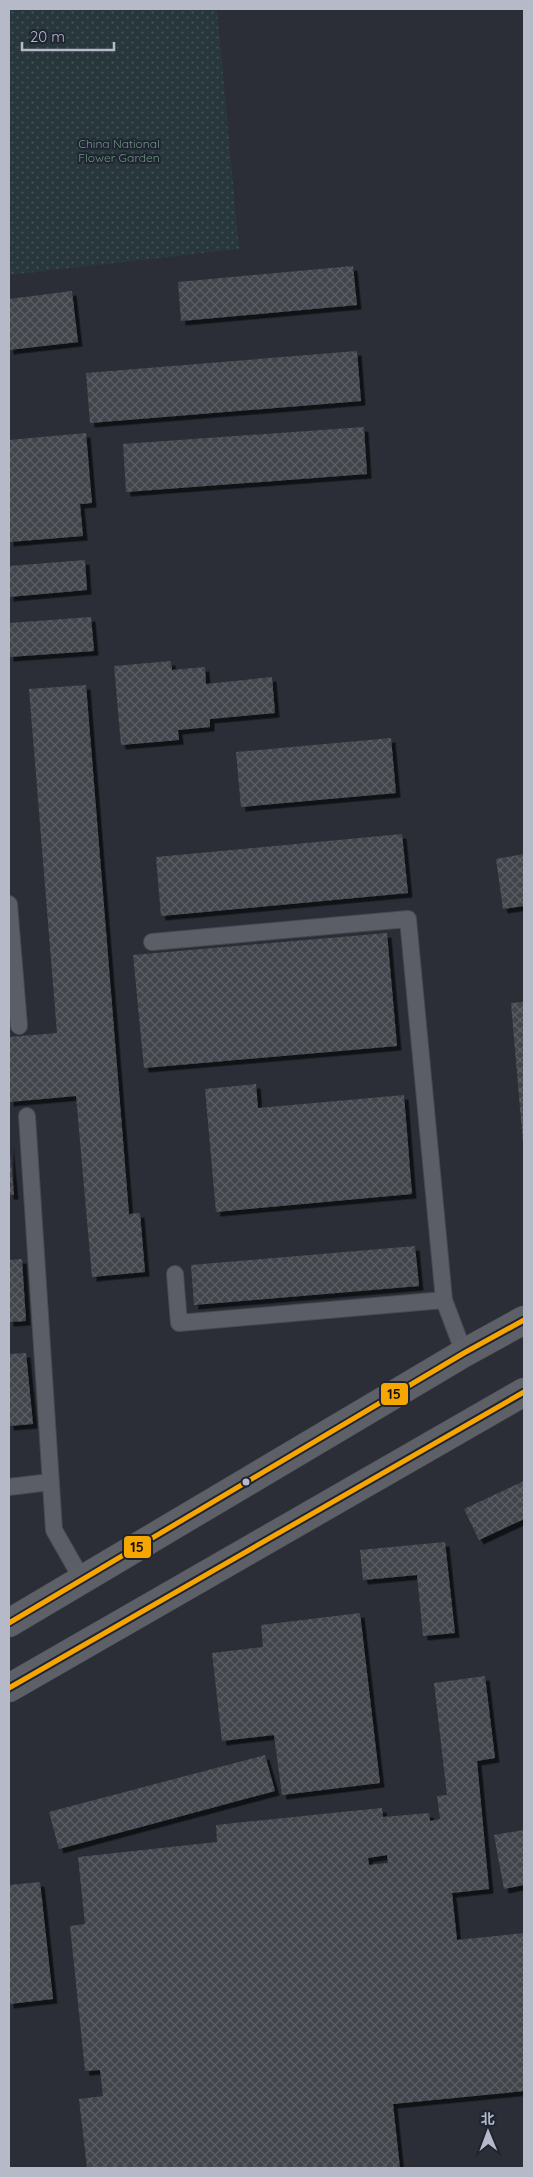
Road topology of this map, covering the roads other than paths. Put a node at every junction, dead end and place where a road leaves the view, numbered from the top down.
1 (9, 904) edge
2 (152, 942) dead end
3 (19, 1026) dead end
4 (27, 1116) dead end
5 (175, 1274) dead end
6 (444, 1300) junction
7 (524, 1320) edge
8 (464, 1353) junction
9 (524, 1392) edge
10 (50, 1482) junction
11 (9, 1487) edge
12 (82, 1581) junction
13 (9, 1623) edge
14 (9, 1688) edge

1 - 3 lane
2 - 6 lane
4 - 10 lane
5 - 6 lane
6 - 8 lane
7 - 8 main road
8 - 12 main road
9 - 14 main road
10 - 11 lane
10 - 12 lane
12 - 13 main road

